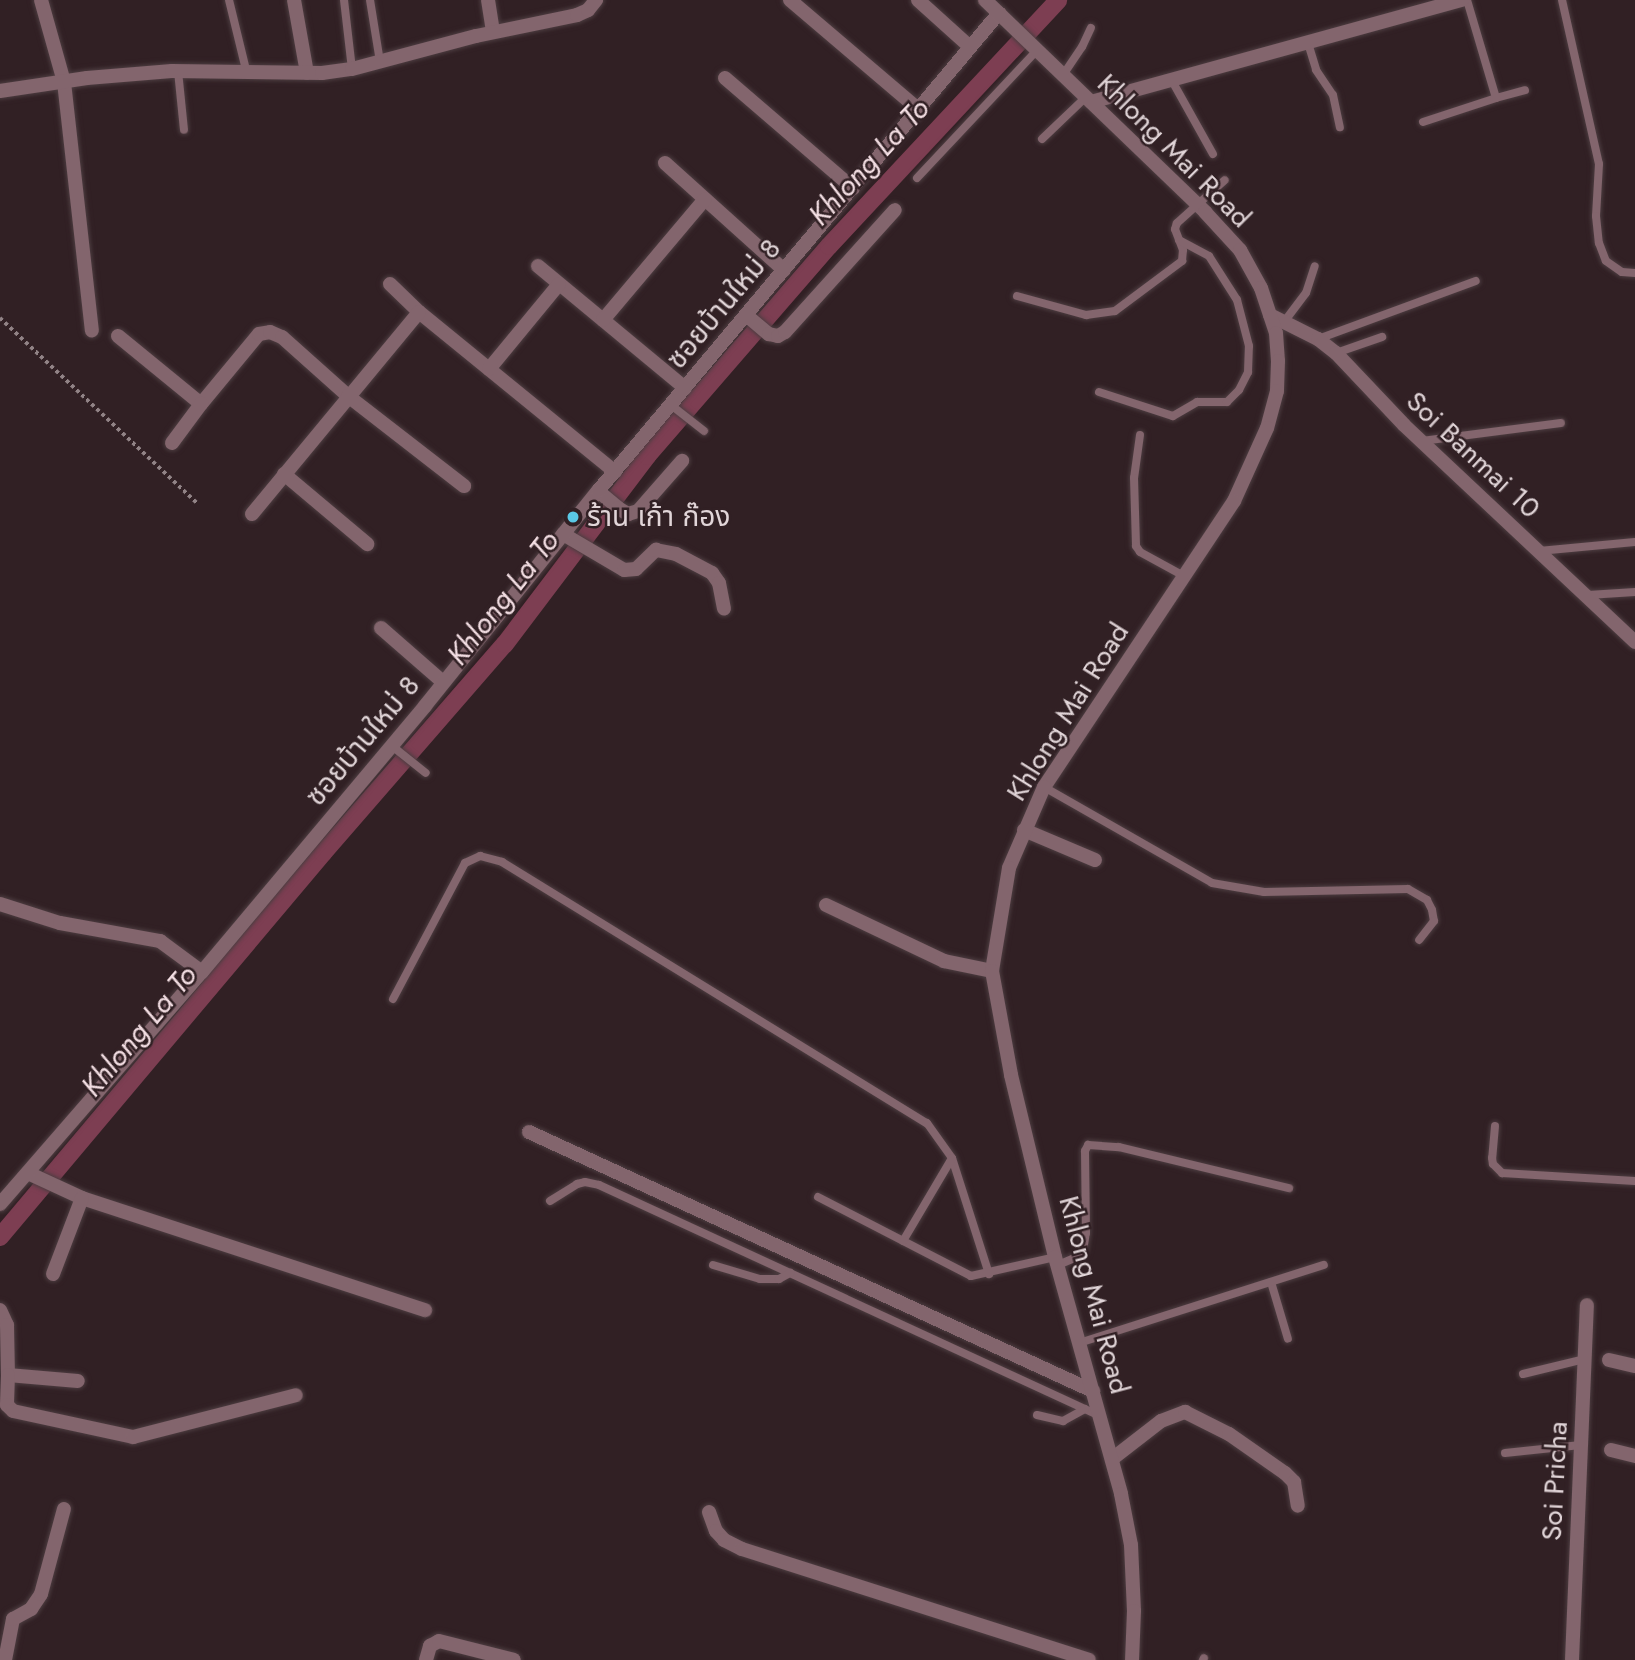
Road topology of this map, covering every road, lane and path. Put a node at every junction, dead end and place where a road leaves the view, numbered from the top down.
1 (41, 0) edge
2 (229, 0) edge
3 (294, 0) edge
4 (344, 0) edge
5 (370, 0) edge
6 (488, 0) edge
7 (596, 0) edge
8 (790, 0) edge
9 (918, 0) edge
10 (985, 0) edge
11 (1462, 0) edge
12 (1467, 0) edge
13 (1562, 0) edge
14 (999, 13) junction
15 (1091, 28) dead end
16 (493, 32) junction
17 (1308, 43) junction
18 (970, 47) junction
19 (1034, 47) junction
20 (380, 62) junction
21 (352, 69) junction
22 (246, 70) junction
23 (178, 71) junction
24 (307, 73) junction
25 (1063, 75) junction
26 (725, 78) dead end
27 (1171, 79) junction
28 (64, 82) junction
29 (1525, 90) dead end
30 (0, 91) edge
31 (1496, 98) junction
32 (1089, 99) junction
33 (916, 108) junction
34 (1423, 122) dead end
35 (1339, 127) dead end
36 (184, 130) dead end
37 (1042, 139) dead end
38 (1213, 154) dead end
39 (665, 163) dead end
40 (917, 178) dead end
41 (1225, 180) dead end
42 (853, 188) junction
43 (705, 199) junction
44 (1199, 206) junction
45 (895, 210) dead end
46 (1179, 240) junction
47 (1315, 265) dead end
48 (538, 266) dead end
49 (784, 270) junction
50 (1635, 273) edge
51 (1476, 281) dead end
52 (390, 284) dead end
53 (559, 284) junction
54 (1017, 296) dead end
55 (419, 312) junction
56 (1270, 315) junction
57 (0, 318) edge
58 (751, 319) junction
59 (603, 320) junction
60 (1284, 322) junction
61 (92, 330) dead end
62 (118, 336) dead end
63 (1382, 337) dead end
64 (1318, 339) junction
65 (1336, 353) junction
66 (489, 369) junction
67 (685, 388) junction
68 (1099, 392) dead end
69 (348, 396) junction
70 (201, 404) junction
71 (675, 408) junction
72 (1561, 423) dead end
73 (704, 431) dead end
74 (1140, 435) dead end
75 (1422, 441) junction
76 (172, 443) dead end
77 (682, 461) dead end
78 (615, 472) junction
79 (284, 474) junction
80 (464, 486) dead end
81 (607, 499) junction
82 (198, 505) dead end
83 (252, 514) dead end
84 (569, 537) junction
85 (1635, 542) edge
86 (367, 544) dead end
87 (1539, 551) junction
88 (1184, 576) junction
89 (1635, 592) edge
90 (1588, 595) junction
91 (724, 609) dead end
92 (381, 628) dead end
93 (1635, 642) edge
94 (443, 682) junction
95 (396, 749) junction
96 (426, 773) dead end
97 (1044, 787) junction
98 (1024, 830) junction
99 (1095, 860) dead end
100 (0, 904) edge
101 (826, 905) dead end
102 (1419, 940) dead end
103 (992, 971) junction
104 (202, 972) junction
105 (393, 999) dead end
106 (1495, 1126) dead end
107 (529, 1132) dead end
108 (952, 1158) junction
109 (28, 1173) junction
110 (1635, 1181) edge
111 (1289, 1188) dead end
112 (818, 1197) dead end
113 (82, 1198) junction
114 (550, 1202) dead end
115 (0, 1204) edge
116 (903, 1241) junction
117 (1056, 1261) junction
118 (713, 1265) dead end
119 (1324, 1265) dead end
120 (790, 1273) junction
121 (53, 1274) dead end
122 (989, 1274) junction
123 (1271, 1282) junction
124 (1587, 1305) dead end
125 (0, 1310) edge
126 (425, 1310) dead end
127 (1288, 1339) dead end
128 (1079, 1343) junction
129 (1585, 1359) junction
130 (1609, 1360) dead end
131 (1635, 1366) edge
132 (1523, 1374) dead end
133 (8, 1375) junction
134 (78, 1381) dead end
135 (1093, 1391) junction
136 (296, 1395) dead end
137 (1085, 1409) junction
138 (1038, 1415) dead end
139 (1101, 1416) junction
140 (1581, 1445) junction
141 (1611, 1450) dead end
142 (1505, 1453) dead end
143 (1635, 1457) edge
144 (1112, 1459) junction
145 (1298, 1506) dead end
146 (64, 1509) dead end
147 (709, 1512) dead end
148 (5, 1660) edge
149 (426, 1660) edge
150 (514, 1660) edge
151 (1089, 1660) edge
152 (1132, 1660) edge
153 (1572, 1660) edge

1 - 28 street
2 - 22 lane
3 - 24 street
4 - 21 lane
5 - 20 lane
6 - 16 street
7 - 16 street
8 - 33 street
9 - 18 street
10 - 14 street, Khlong Mai Road
11 - 17 street
12 - 31 lane
13 - 50 lane
14 - 18 street, ซอยบ้านใหม่ 8
14 - 19 street, Khlong Mai Road
15 - 25 lane
16 - 20 street
17 - 27 street
17 - 35 lane
18 - 33 street, ซอยบ้านใหม่ 8
19 - 25 street, Khlong Mai Road
19 - 40 lane
20 - 21 street
21 - 24 street
22 - 23 street
22 - 24 street
23 - 28 street
23 - 36 lane
25 - 32 street, Khlong Mai Road
26 - 42 street
27 - 32 street
27 - 38 lane
28 - 30 street
28 - 61 street
29 - 31 lane
31 - 34 lane
32 - 37 lane
32 - 44 street, Khlong Mai Road
33 - 42 street, ซอยบ้านใหม่ 8
39 - 43 street
41 - 44 lane
42 - 49 street, ซอยบ้านใหม่ 8
43 - 49 street
43 - 59 street
44 - 46 lane
44 - 56 street, Khlong Mai Road
45 - 58 street
46 - 54 lane
46 - 68 lane
47 - 60 lane
48 - 53 street
49 - 58 street, ซอยบ้านใหม่ 8
51 - 64 lane
52 - 55 street
53 - 59 street
53 - 66 street
55 - 66 street
55 - 69 street
56 - 60 street, Soi Banmai 10
56 - 88 street, Khlong Mai Road
57 - 82 path
58 - 67 street, ซอยบ้านใหม่ 8
59 - 67 street
60 - 64 street, Soi Banmai 10
62 - 70 street
63 - 65 lane
64 - 65 street, Soi Banmai 10
65 - 75 street, Soi Banmai 10
66 - 78 street
67 - 71 street, ซอยบ้านใหม่ 8
69 - 70 street
69 - 79 street
69 - 80 street
70 - 76 street
71 - 73 lane
71 - 78 street, ซอยบ้านใหม่ 8
72 - 75 lane
74 - 88 lane
75 - 87 street, Soi Banmai 10
77 - 81 street
78 - 81 street, ซอยบ้านใหม่ 8
79 - 83 street
79 - 86 street
81 - 84 street, ซอยบ้านใหม่ 8
84 - 91 street
84 - 94 street, ซอยบ้านใหม่ 8
85 - 87 lane
87 - 90 street, Soi Banmai 10
88 - 97 street, Khlong Mai Road
89 - 90 lane
90 - 93 street, Soi Banmai 10
92 - 94 street
94 - 95 street, ซอยบ้านใหม่ 8
95 - 96 lane
95 - 104 street, ซอยบ้านใหม่ 8
97 - 98 street, Khlong Mai Road
97 - 102 lane
98 - 99 street
98 - 103 street, Khlong Mai Road
100 - 104 street
101 - 103 street
103 - 117 street, Khlong Mai Road
104 - 109 street, ซอยบ้านใหม่ 8
105 - 108 lane
106 - 110 lane
107 - 135 street
108 - 116 lane
108 - 122 lane
109 - 113 street
109 - 115 street, ซอยบ้านใหม่ 8
111 - 117 lane
112 - 116 lane
113 - 121 street
113 - 126 street
114 - 120 lane
116 - 122 lane
117 - 122 lane
117 - 128 street, Khlong Mai Road
118 - 120 lane
119 - 123 lane
120 - 137 lane
123 - 127 lane
123 - 128 lane
124 - 129 street, Soi Pricha
125 - 133 street
128 - 135 street, Khlong Mai Road
129 - 132 lane
129 - 140 street, Soi Pricha
130 - 131 street
133 - 134 street
133 - 136 street
135 - 139 street, Khlong Mai Road
137 - 138 lane
137 - 139 lane
139 - 144 street, Khlong Mai Road
140 - 142 lane
140 - 153 street, Soi Pricha
141 - 143 street
144 - 145 street
144 - 152 street, Khlong Mai Road
146 - 148 street
147 - 151 street
149 - 150 street

